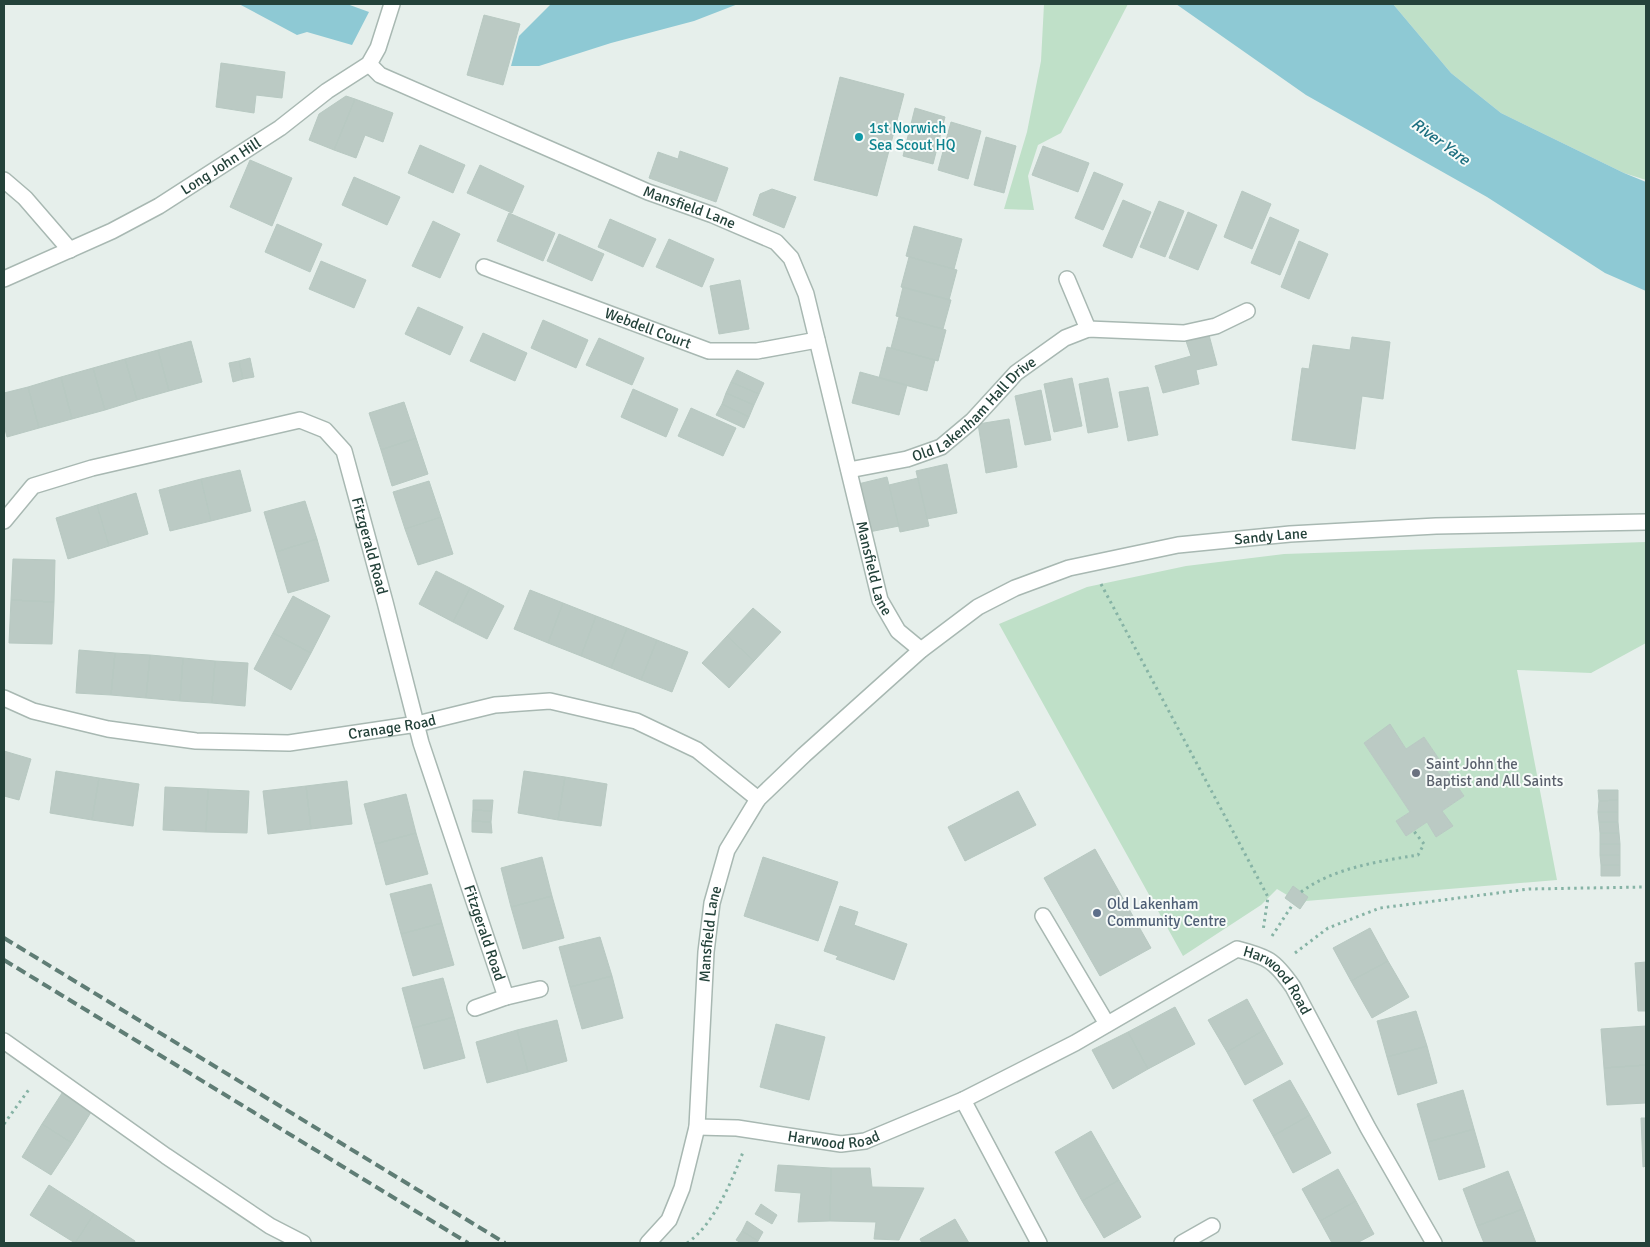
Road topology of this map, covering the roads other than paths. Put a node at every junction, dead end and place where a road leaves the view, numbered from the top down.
1 (392, 4) edge
2 (369, 64) junction
3 (4, 180) edge
4 (70, 250) junction
5 (484, 268) dead end
6 (4, 279) edge
7 (1067, 279) dead end
8 (1247, 311) dead end
9 (1088, 329) junction
10 (817, 340) junction
11 (849, 470) junction
12 (4, 521) edge
13 (1646, 522) edge
14 (921, 650) junction
15 (4, 698) edge
16 (417, 724) junction
17 (758, 799) junction
18 (1043, 916) dead end
19 (540, 989) dead end
20 (506, 997) junction
21 (475, 1008) dead end
22 (1107, 1024) junction
23 (4, 1041) edge
24 (963, 1100) junction
25 (697, 1127) junction
26 (1212, 1226) dead end
27 (303, 1243) edge
28 (648, 1243) edge
29 (1038, 1243) edge
30 (1182, 1243) edge
31 (1434, 1243) edge

1 - 2 street, Long John Hill
2 - 4 street, Long John Hill
2 - 10 street, Mansfield Lane
3 - 4 street
4 - 6 street, Long John Hill
5 - 10 street, Webdell Court
7 - 9 street
8 - 9 street, Old Lakenham Hall Drive
9 - 11 street, Old Lakenham Hall Drive
10 - 11 street, Mansfield Lane
11 - 14 street, Mansfield Lane
12 - 16 street, Fitzgerald Road
13 - 14 street, Sandy Lane
14 - 17 street, Mansfield Lane
15 - 16 street, Cranage Road
16 - 17 street, Cranage Road
16 - 20 street, Fitzgerald Road
17 - 25 street, Mansfield Lane
18 - 22 street
19 - 20 street, Fitzgerald Road
20 - 21 street, Fitzgerald Road
22 - 24 street, Harwood Road
22 - 31 street, Harwood Road
23 - 27 street
24 - 25 street, Harwood Road
24 - 29 street
25 - 28 street, Mansfield Lane
26 - 30 street

